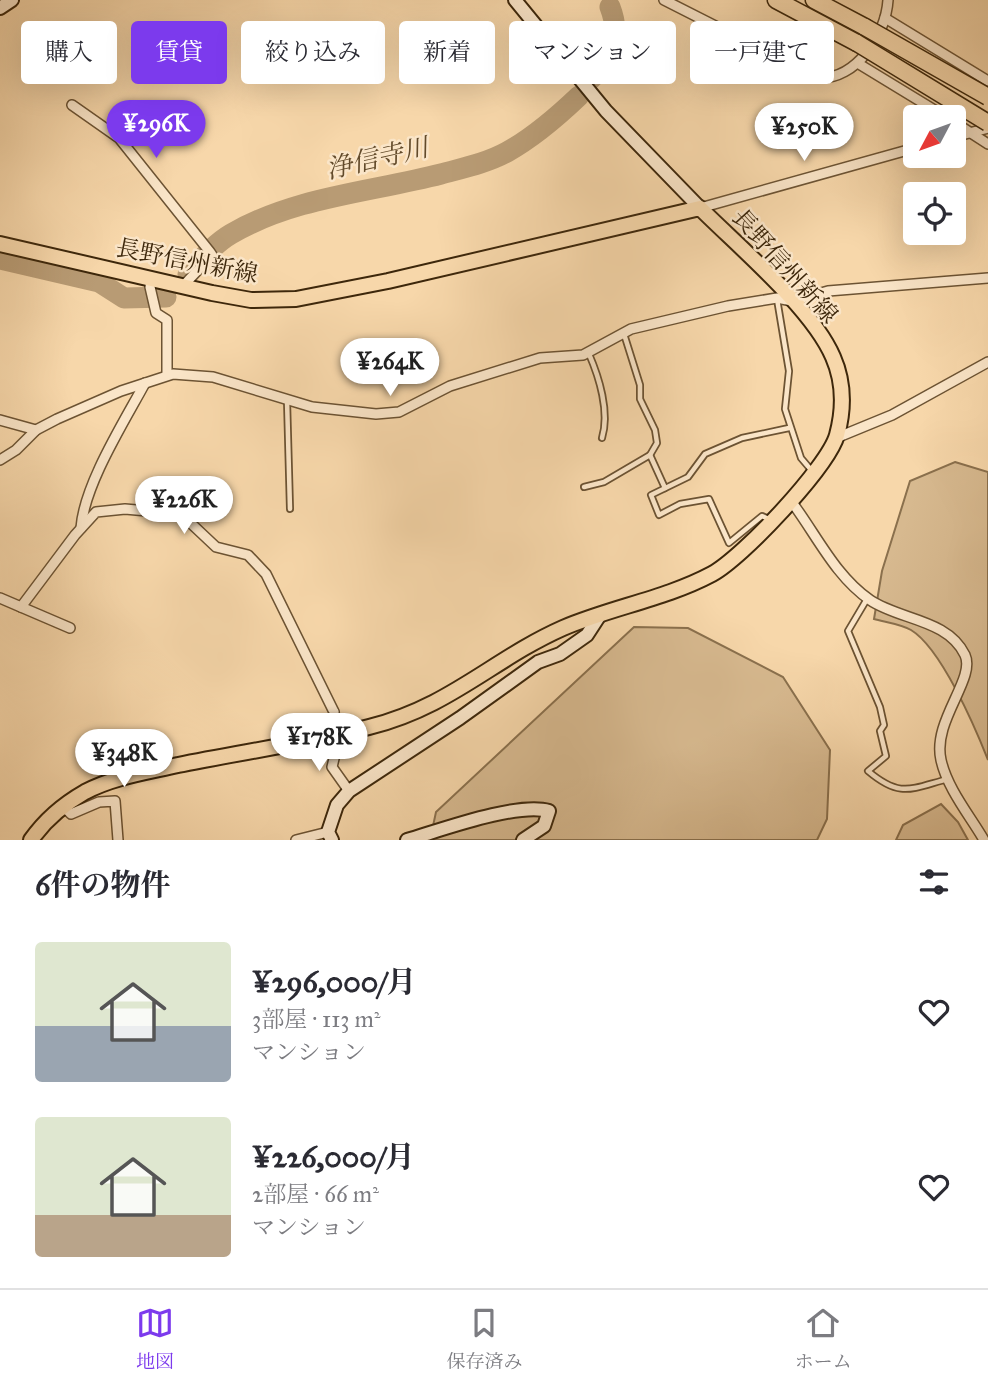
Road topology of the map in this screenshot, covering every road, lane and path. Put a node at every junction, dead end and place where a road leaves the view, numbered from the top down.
1 (12, 0) edge
2 (515, 0) edge
3 (664, 0) edge
4 (776, 0) edge
5 (814, 0) edge
6 (888, 0) edge
7 (0, 8) edge
8 (885, 18) junction
9 (859, 64) junction
10 (988, 81) edge
11 (988, 97) edge
12 (72, 105) dead end
13 (926, 105) edge
14 (988, 126) edge
15 (966, 130) edge
16 (971, 133) junction
17 (966, 134) edge
18 (988, 144) edge
19 (903, 151) edge
20 (700, 208) junction
21 (0, 244) edge
22 (988, 278) edge
23 (150, 283) junction
24 (183, 286) junction
25 (777, 298) junction
26 (792, 302) junction
27 (624, 334) junction
28 (589, 353) junction
29 (988, 362) edge
30 (167, 375) junction
31 (145, 383) junction
32 (287, 400) junction
33 (0, 421) edge
34 (789, 428) junction
35 (36, 430) junction
36 (602, 438) dead end
37 (836, 438) junction
38 (650, 455) junction
39 (0, 460) edge
40 (813, 471) junction
41 (584, 487) dead end
42 (665, 488) junction
43 (791, 500) junction
44 (290, 509) dead end
45 (771, 520) junction
46 (81, 528) junction
47 (0, 598) edge
48 (867, 598) junction
49 (21, 607) junction
50 (600, 615) junction
51 (70, 628) dead end
52 (948, 779) junction
53 (349, 791) junction
54 (64, 806) junction
55 (330, 836) edge
56 (31, 840) edge
57 (118, 840) edge
58 (296, 840) edge
59 (407, 840) edge
60 (523, 840) edge
61 (984, 840) edge

1 - 7 main road
2 - 20 main road
3 - 9 street
4 - 14 highway, bridge
5 - 11 highway, bridge
6 - 8 street
8 - 9 street
8 - 10 street
9 - 13 street
12 - 24 street
14 - 16 street
15 - 16 street
16 - 17 street
16 - 18 street
19 - 20 street
20 - 24 main road, 長野信州新線
20 - 26 main road, 長野信州新線
21 - 23 main road, 長野信州新線
22 - 26 street
23 - 24 main road, 長野信州新線
23 - 30 street
25 - 26 street
25 - 27 street
25 - 34 lane
26 - 37 main road, 長野信州新線
27 - 28 street
27 - 38 lane
28 - 32 street
28 - 36 lane
29 - 37 street
30 - 31 street
30 - 32 street
31 - 35 street
31 - 46 street
32 - 44 lane
33 - 35 street
34 - 40 lane
34 - 42 lane
35 - 39 street
37 - 40 main road, 長野信州新線
38 - 41 lane
38 - 42 lane
40 - 43 main road, 長野信州新線
42 - 45 lane
43 - 45 main road, 長野信州新線
43 - 48 street
45 - 50 main road, 長野信州新線
46 - 49 street
46 - 53 street, bridge
47 - 49 street
48 - 52 street
48 - 52 lane
49 - 51 street
50 - 53 main road
50 - 54 main road, 長野信州新線
52 - 61 street
53 - 55 main road
54 - 56 main road, 長野信州新線
54 - 57 street
55 - 58 street
59 - 60 main road

